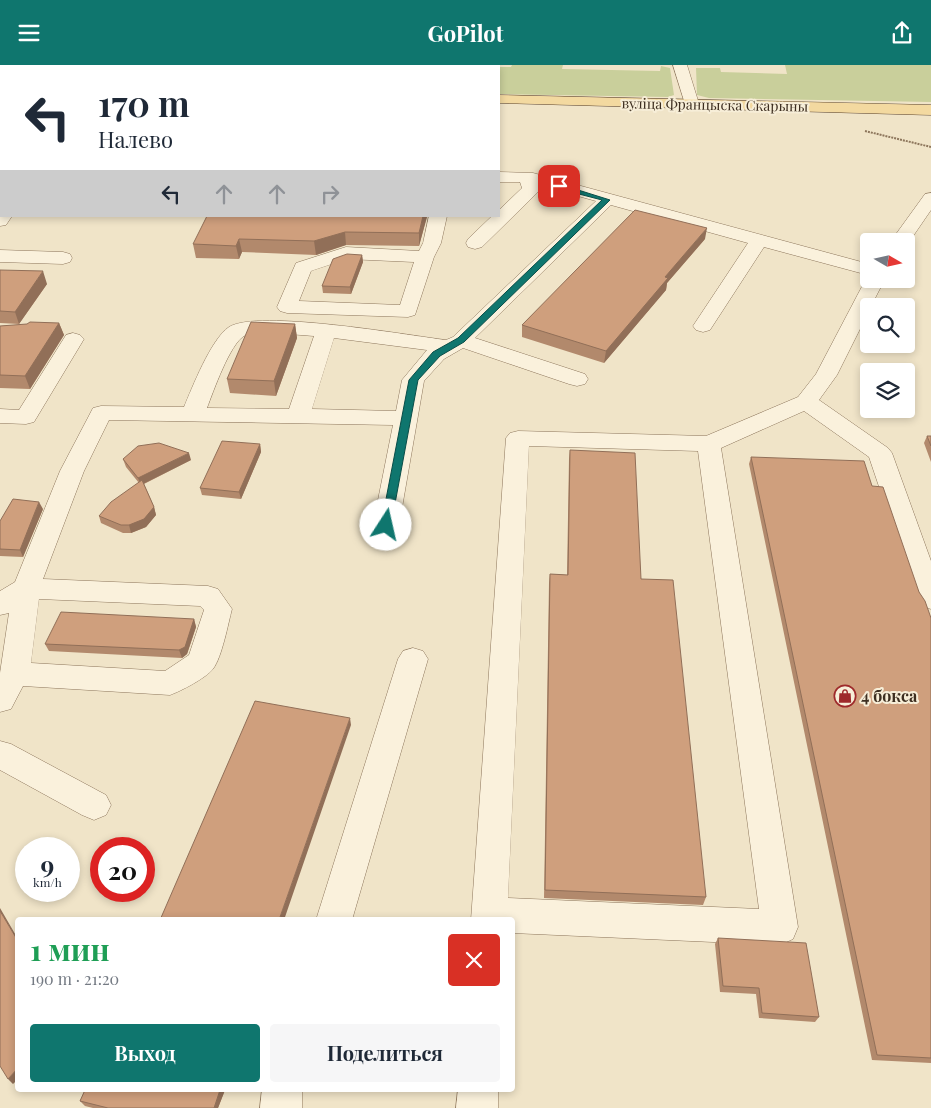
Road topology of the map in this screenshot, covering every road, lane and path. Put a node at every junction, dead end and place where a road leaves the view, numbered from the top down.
1 (680, 65) edge
2 (500, 99) edge
3 (692, 104) junction
4 (931, 110) edge
5 (500, 177) edge
6 (527, 177) junction
7 (931, 198) edge
8 (607, 200) junction
9 (438, 217) edge
10 (906, 233) edge
11 (760, 241) junction
12 (475, 243) dead end
13 (0, 256) edge
14 (425, 257) junction
15 (63, 258) dead end
16 (860, 268) edge
17 (870, 288) edge
18 (703, 326) dead end
19 (326, 331) junction
20 (73, 339) dead end
21 (455, 343) junction
22 (577, 379) dead end
23 (806, 402) junction
24 (192, 415) junction
25 (0, 416) edge
26 (298, 417) junction
27 (406, 418) junction
28 (709, 444) junction
29 (386, 525) dead end
30 (26, 588) junction
31 (931, 599) edge
32 (0, 605) edge
33 (413, 659) dead end
34 (16, 674) junction
35 (0, 700) edge
36 (0, 754) edge
37 (94, 805) dead end
38 (335, 917) edge
39 (489, 917) edge
40 (515, 918) edge
41 (282, 1092) edge
42 (478, 1092) edge
43 (280, 1108) edge
44 (477, 1108) edge

1 - 3 lane
2 - 3 main road, вуліца Францыска Скарыны
3 - 4 main road, вуліца Францыска Скарыны
5 - 6 lane
6 - 8 lane
6 - 12 lane
7 - 10 lane
8 - 11 lane
8 - 21 lane
9 - 14 lane
11 - 16 lane
11 - 18 lane
13 - 15 lane
14 - 14 lane
17 - 23 lane
19 - 21 lane
19 - 24 lane
19 - 26 lane
20 - 25 lane
21 - 22 lane
21 - 27 lane
23 - 28 lane
23 - 31 lane
24 - 26 lane
24 - 30 lane
26 - 27 lane
27 - 29 lane
28 - 39 lane
28 - 40 lane
30 - 32 lane
30 - 34 lane
30 - 34 lane
33 - 38 lane
34 - 35 lane
36 - 37 lane
41 - 43 lane
42 - 44 lane

